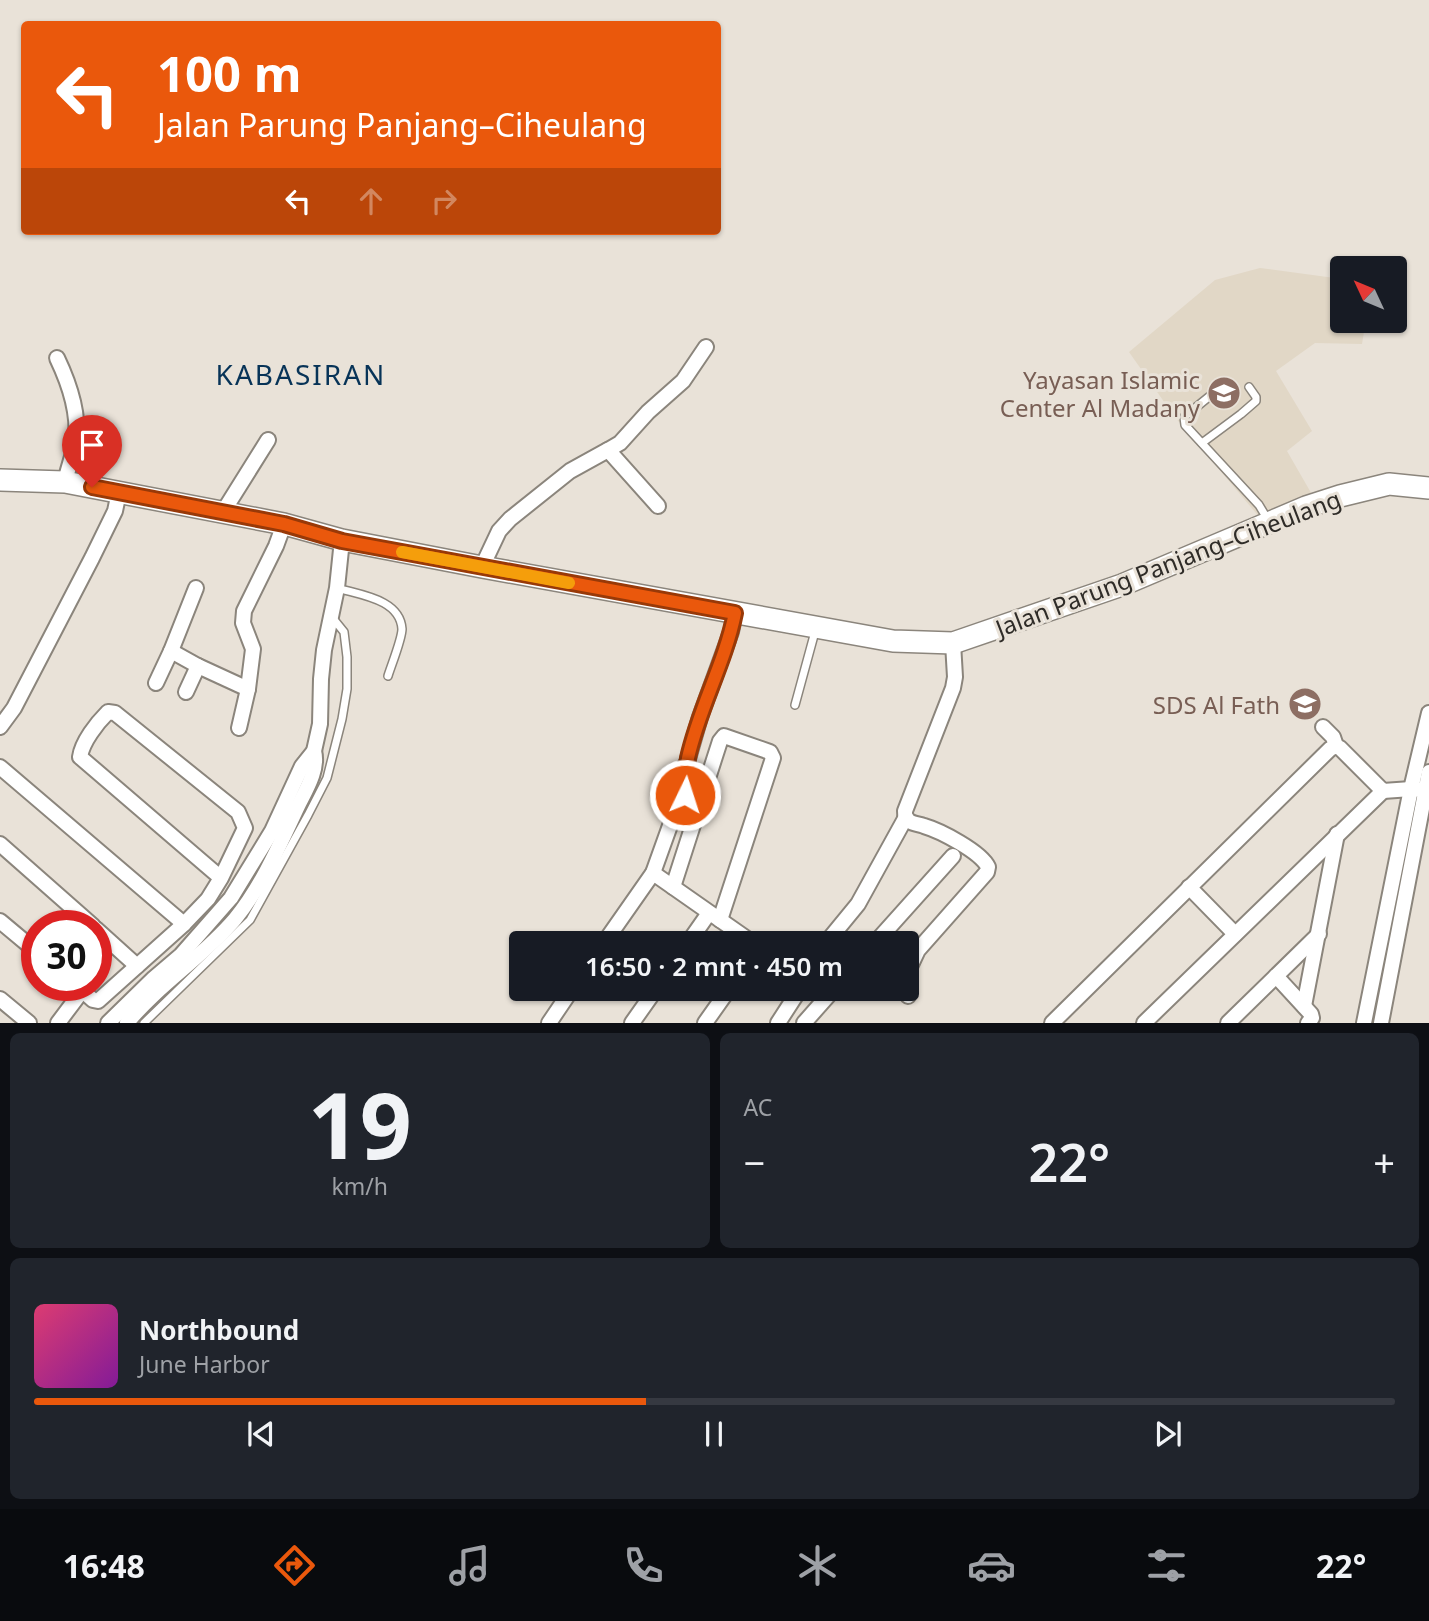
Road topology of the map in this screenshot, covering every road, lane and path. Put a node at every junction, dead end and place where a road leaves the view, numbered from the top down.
1 (706, 347) dead end
2 (57, 358) dead end
3 (1221, 387) dead end
4 (1248, 387) dead end
5 (268, 440) dead end
6 (1202, 443) junction
7 (608, 450) junction
8 (0, 480) edge
9 (65, 482) junction
10 (1429, 488) edge
11 (119, 492) junction
12 (658, 506) dead end
13 (223, 512) junction
14 (284, 524) junction
15 (1270, 524) junction
16 (342, 541) junction
17 (482, 568) junction
18 (337, 588) junction
19 (196, 589) dead end
20 (735, 613) junction
21 (330, 615) junction
22 (816, 628) junction
23 (953, 643) junction
24 (171, 651) junction
25 (198, 666) junction
26 (388, 676) dead end
27 (156, 683) dead end
28 (248, 689) junction
29 (186, 692) dead end
30 (795, 705) dead end
31 (1429, 713) edge
32 (0, 727) edge
33 (1323, 727) dead end
34 (239, 728) dead end
35 (1336, 746) junction
36 (314, 751) junction
37 (0, 767) edge
38 (1429, 772) edge
39 (1418, 790) junction
40 (1383, 791) junction
41 (1419, 811) edge
42 (906, 817) junction
43 (1337, 834) junction
44 (0, 844) edge
45 (953, 856) dead end
46 (653, 873) junction
47 (221, 878) junction
48 (673, 887) junction
49 (1189, 887) junction
50 (75, 910) edge
51 (714, 916) junction
52 (0, 921) edge
53 (184, 924) junction
54 (612, 931) edge
55 (700, 931) edge
56 (735, 931) edge
57 (836, 931) edge
58 (886, 931) edge
59 (1235, 934) junction
60 (1319, 934) junction
61 (21, 939) edge
62 (112, 943) edge
63 (919, 949) edge
64 (137, 966) junction
65 (1276, 976) junction
66 (112, 989) edge
67 (0, 999) edge
68 (71, 1001) edge
69 (564, 1001) edge
70 (648, 1001) edge
71 (721, 1001) edge
72 (792, 1001) edge
73 (819, 1001) edge
74 (1304, 1006) junction
75 (1062, 1019) edge
76 (1373, 1021) edge
77 (29, 1023) edge
78 (58, 1023) edge
79 (108, 1023) edge
80 (127, 1023) edge
81 (144, 1023) edge
82 (549, 1023) edge
83 (632, 1023) edge
84 (705, 1023) edge
85 (778, 1023) edge
86 (804, 1023) edge
87 (1144, 1023) edge
88 (1228, 1023) edge
89 (1308, 1023) edge

1 - 7 street
2 - 9 street
3 - 6 lane
4 - 6 lane
5 - 13 street
6 - 15 lane
7 - 12 street
7 - 17 street
8 - 9 street, Jalan Parung Panjang–Ciheulang
9 - 11 street, Jalan Parung Panjang–Ciheulang
10 - 15 street, Jalan Parung Panjang–Ciheulang
11 - 13 street, Jalan Parung Panjang–Ciheulang
11 - 32 street
13 - 14 street, Jalan Parung Panjang–Ciheulang
14 - 16 street, Jalan Parung Panjang–Ciheulang
14 - 28 street
15 - 23 street, Jalan Parung Panjang–Ciheulang
16 - 17 street, Jalan Parung Panjang–Ciheulang
16 - 18 street
17 - 20 street, Jalan Parung Panjang–Ciheulang
18 - 21 street
18 - 26 lane
19 - 24 street
20 - 22 street, Jalan Parung Panjang–Ciheulang
20 - 46 street
21 - 36 street
21 - 81 lane
22 - 23 street, Jalan Parung Panjang–Ciheulang
22 - 30 lane
23 - 42 street
24 - 25 street
24 - 27 street
25 - 28 street
25 - 29 street
28 - 34 street
31 - 39 street
33 - 35 street
35 - 40 street
35 - 49 street
36 - 79 street
36 - 80 street
37 - 53 street
38 - 39 street
39 - 40 street
39 - 41 street
40 - 43 street
41 - 76 street
42 - 57 street
42 - 63 street
43 - 59 street
43 - 60 street
44 - 50 street
45 - 58 street
46 - 48 street
46 - 54 street
47 - 47 street
47 - 53 street
48 - 51 street
48 - 51 street
49 - 59 street
49 - 75 street
51 - 55 street
51 - 56 street
52 - 61 street
53 - 64 street
59 - 87 street
60 - 65 street
60 - 74 street
62 - 64 street
64 - 66 street
65 - 74 street
65 - 88 street
67 - 77 street
68 - 78 street
69 - 82 street
70 - 83 street
71 - 84 street
72 - 85 street
73 - 86 street
74 - 89 street

